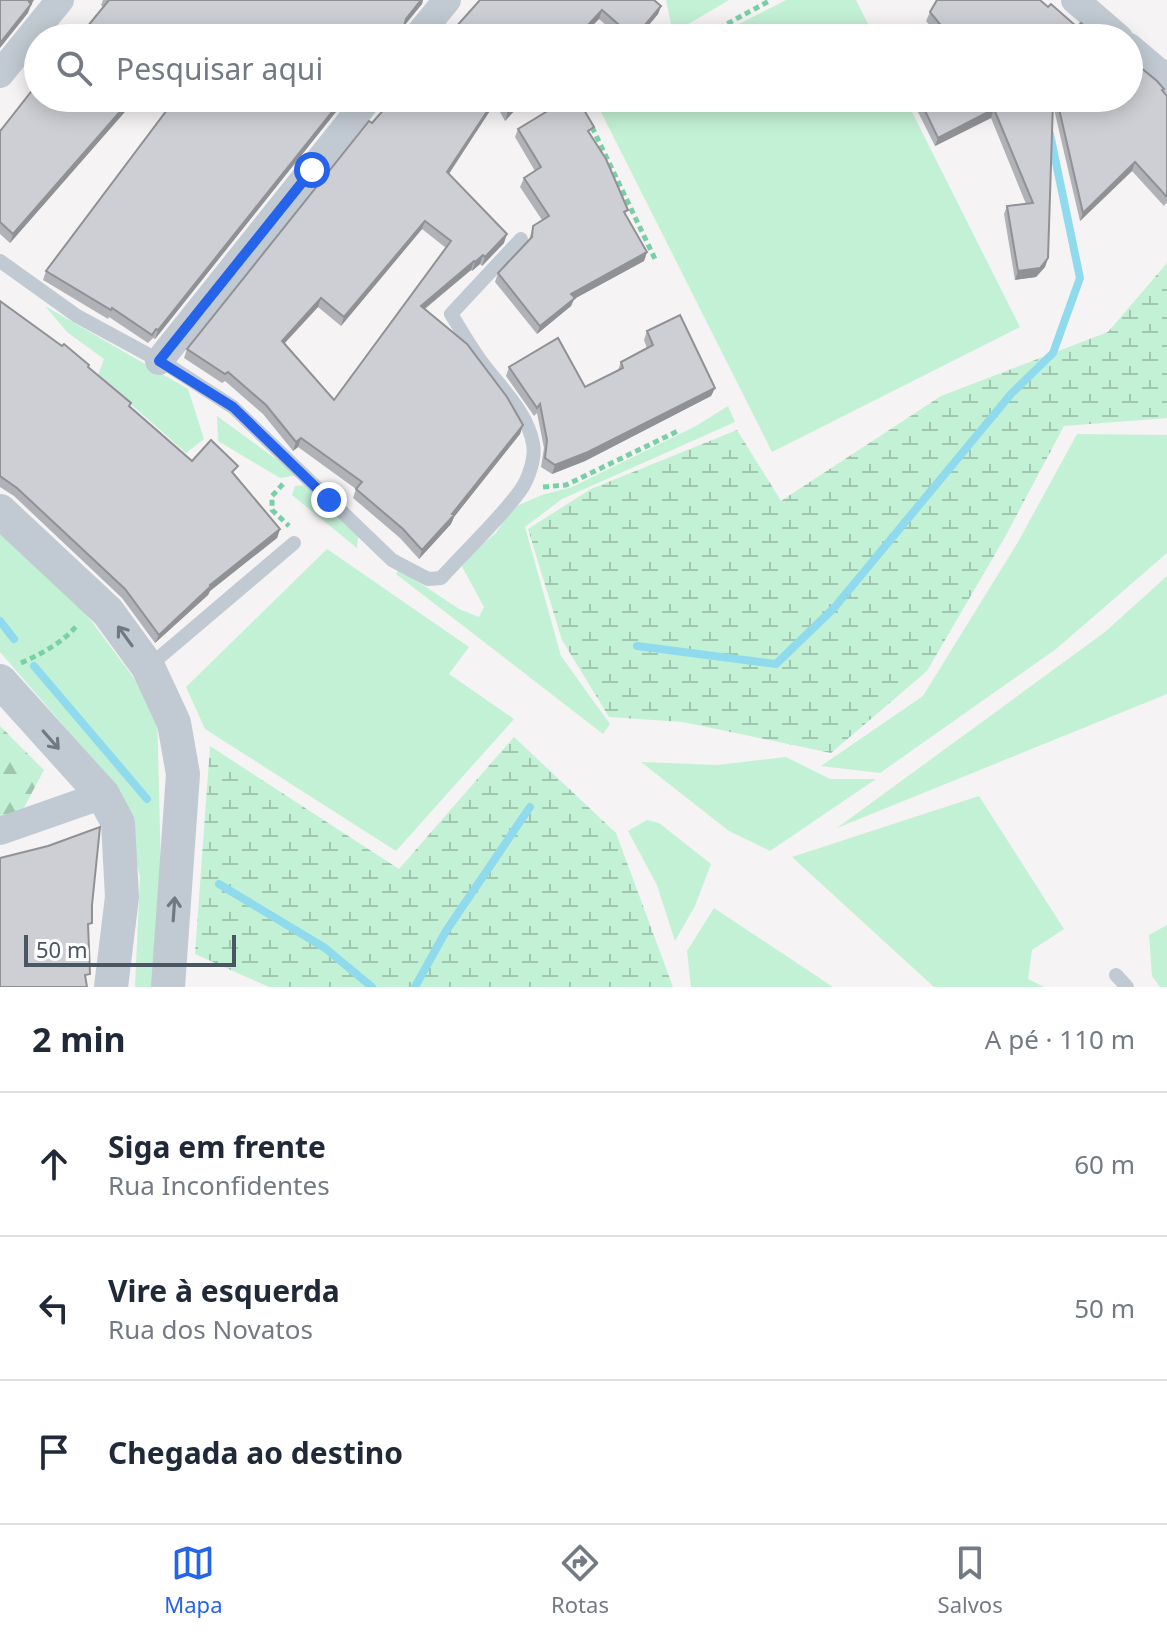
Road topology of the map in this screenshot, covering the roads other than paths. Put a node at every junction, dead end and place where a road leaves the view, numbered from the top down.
1 (60, 0) edge
2 (447, 0) edge
3 (1075, 0) edge
4 (41, 24) edge
5 (427, 24) edge
6 (1103, 24) edge
7 (24, 44) edge
8 (1143, 59) edge
9 (0, 74) edge
10 (1167, 79) edge
11 (358, 112) edge
12 (521, 239) dead end
13 (0, 261) edge
14 (159, 361) junction
15 (0, 511) edge
16 (294, 543) road end
17 (148, 667) junction
18 (7, 674) edge
19 (103, 795) junction
20 (0, 831) edge
21 (111, 987) edge
22 (168, 987) edge

1 - 4 street
2 - 5 street
3 - 6 street
7 - 9 street
8 - 10 street
11 - 14 street
12 - 14 lane
13 - 14 lane
17 -> 15 street
16 - 17 lane
22 -> 17 street
18 -> 19 street
19 - 20 street
19 - 21 street

